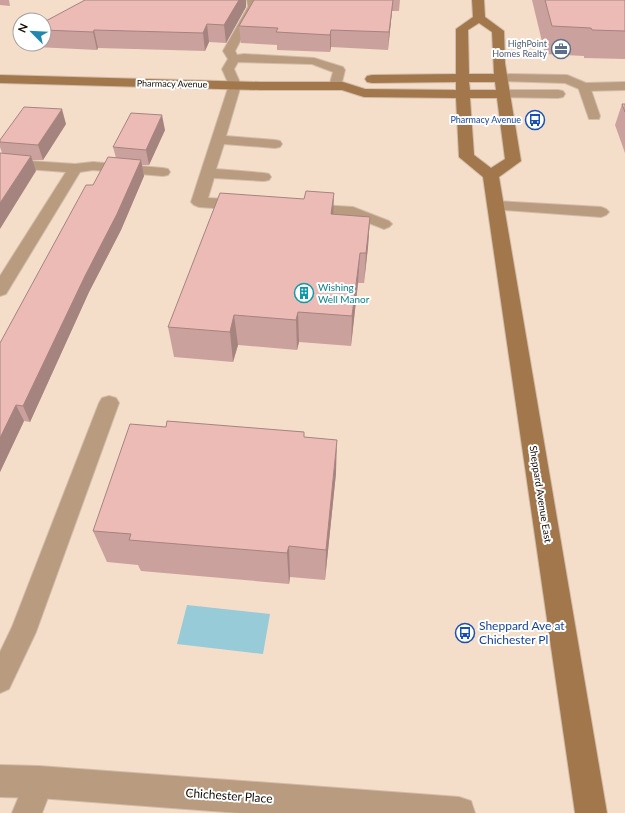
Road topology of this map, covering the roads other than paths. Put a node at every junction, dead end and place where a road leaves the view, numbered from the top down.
1 (478, 0) edge
2 (251, 1) dead end
3 (480, 18) junction
4 (234, 59) junction
5 (463, 78) junction
6 (501, 78) junction
7 (0, 80) edge
8 (236, 85) junction
9 (339, 86) junction
10 (625, 86) edge
11 (584, 87) junction
12 (463, 94) junction
13 (504, 94) junction
14 (594, 116) dead end
15 (218, 140) junction
16 (275, 144) dead end
17 (0, 163) edge
18 (75, 168) junction
19 (163, 172) dead end
20 (208, 173) junction
21 (491, 175) junction
22 (264, 177) dead end
23 (253, 206) edge
24 (496, 206) junction
25 (292, 208) edge
26 (602, 212) dead end
27 (384, 224) dead end
28 (0, 290) edge
29 (109, 403) dead end
30 (0, 680) edge
31 (0, 781) edge
32 (39, 782) junction
33 (27, 813) edge
34 (459, 813) edge
35 (591, 813) edge

1 - 3 main road
2 - 4 lane
3 - 5 main road
3 - 6 main road
4 - 8 lane
4 - 9 lane
5 - 6 main road, Pharmacy Avenue
5 - 9 main road, Pharmacy Avenue
5 - 12 main road
6 - 11 street, Pharmacy Avenue
6 - 13 main road
7 - 8 main road, Pharmacy Avenue
8 - 9 main road, Pharmacy Avenue
8 - 15 lane
9 - 12 main road, Pharmacy Avenue
10 - 11 street, Pharmacy Avenue
11 - 13 street, Pharmacy Avenue
11 - 14 lane
12 - 13 main road, Pharmacy Avenue
12 - 21 main road
13 - 21 main road
15 - 16 lane
15 - 20 lane
17 - 18 lane
18 - 19 lane
18 - 28 lane
20 - 22 lane
20 - 23 lane
21 - 24 main road, Sheppard Avenue East
24 - 26 lane
24 - 35 main road, Sheppard Avenue East
25 - 27 lane
29 - 30 lane
31 - 32 street, Chichester Place
32 - 33 lane
32 - 34 street, Chichester Place

